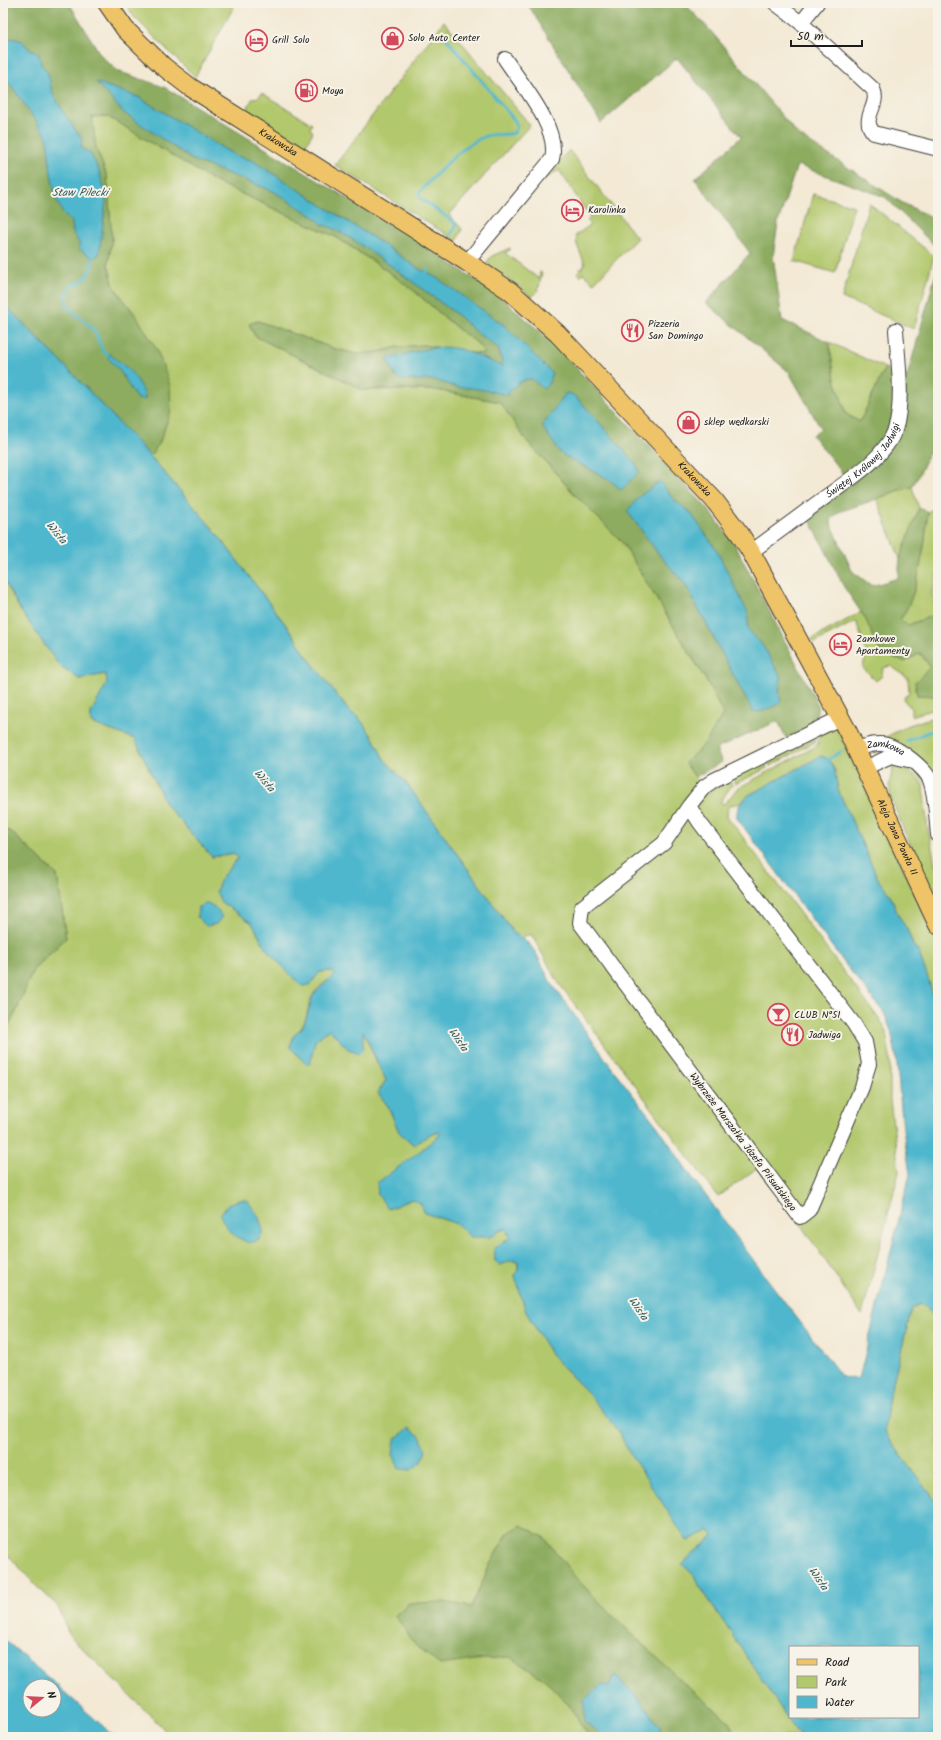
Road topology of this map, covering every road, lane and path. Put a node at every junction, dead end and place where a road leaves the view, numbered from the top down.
1 (107, 3) edge
2 (775, 3) edge
3 (817, 3) edge
4 (801, 23) junction
5 (505, 59) dead end
6 (938, 149) edge
7 (467, 262) junction
8 (896, 330) dead end
9 (751, 552) junction
10 (840, 718) junction
11 (856, 749) junction
12 (912, 761) junction
13 (865, 768) junction
14 (688, 806) junction
15 (938, 835) edge
16 (938, 925) edge

1 - 7 main road, Krakowska
2 - 4 street
3 - 4 street
4 - 6 street
5 - 7 street
7 - 9 main road, Krakowska
8 - 9 street, Świętej Królowej Jadwigi
9 - 10 main road, Krakowska
10 - 11 main road, Krakowska
10 - 14 street, Wybrzeże Marszałka Józefa Piłsudskiego
11 - 12 street, Zamkowa
11 - 13 main road, Aleja Jana Pawła II
12 - 13 street, Zamkowa
12 - 15 street, Zamkowa
13 - 16 main road, Aleja Jana Pawła II
14 - 14 street, Wybrzeże Marszałka Józefa Piłsudskiego

